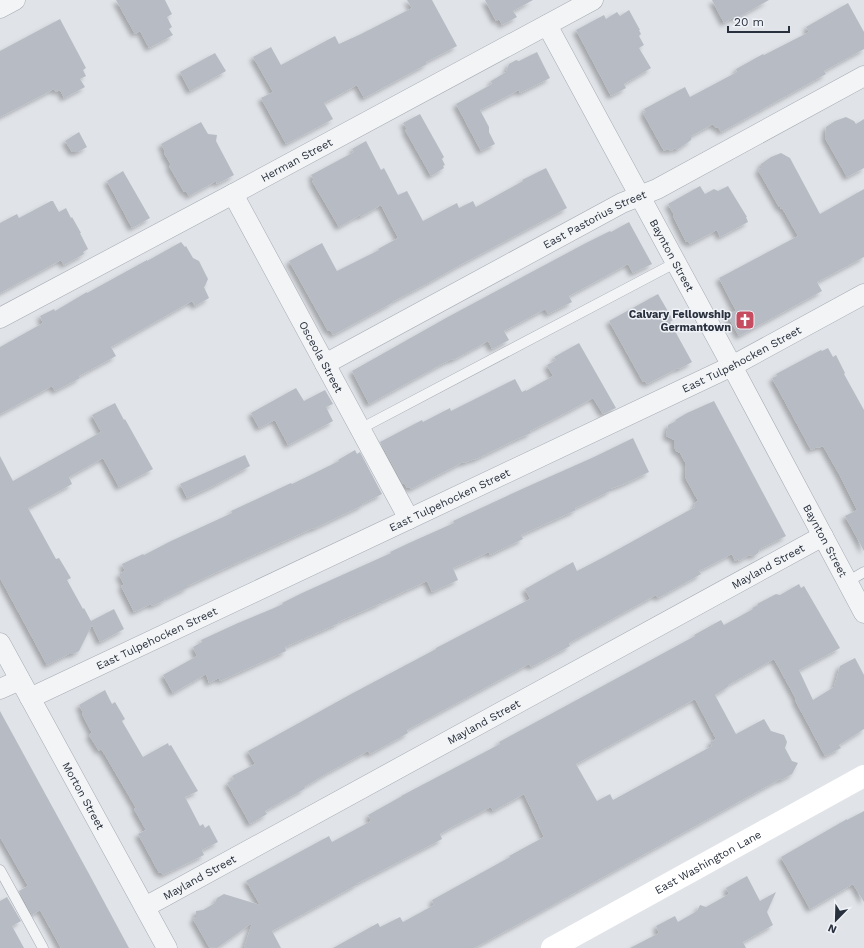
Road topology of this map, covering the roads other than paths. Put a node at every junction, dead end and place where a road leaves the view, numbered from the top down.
1 (15, 0) edge
2 (593, 0) edge
3 (0, 8) edge
4 (547, 25) junction
5 (864, 76) edge
6 (233, 194) junction
7 (639, 196) junction
8 (675, 263) junction
9 (864, 294) edge
10 (0, 318) edge
11 (325, 364) junction
12 (732, 366) junction
13 (360, 429) junction
14 (409, 520) junction
15 (823, 536) junction
16 (856, 577) edge
17 (864, 613) edge
18 (0, 643) edge
19 (20, 680) junction
20 (0, 689) edge
21 (30, 698) junction
22 (864, 776) edge
23 (0, 870) edge
24 (145, 907) junction
25 (43, 948) edge
26 (167, 948) edge
27 (552, 948) edge

1 - 3 street
2 - 4 street, Herman Street
4 - 6 street, Herman Street
4 - 7 street, Baynton Street
5 - 7 street, East Pastorius Street
6 - 10 street, Herman Street
6 - 11 street, Osceola Street
7 - 8 street, Baynton Street
7 - 11 street, East Pastorius Street
8 - 12 street, Baynton Street
8 - 13 lane
9 - 12 street, East Tulpehocken Street
11 - 13 street, Osceola Street
12 - 14 street, East Tulpehocken Street
12 - 15 street, Baynton Street
13 - 14 street, Osceola Street
14 - 21 street, East Tulpehocken Street
15 - 16 street, Baynton Street
15 - 24 street, Mayland Street
16 - 17 street, Baynton Street
18 - 19 street, Morton Street
19 - 20 street
19 - 21 street, Morton Street
21 - 24 street, Morton Street
22 - 27 main road, East Washington Lane
23 - 25 lane
24 - 26 street, Morton Street

